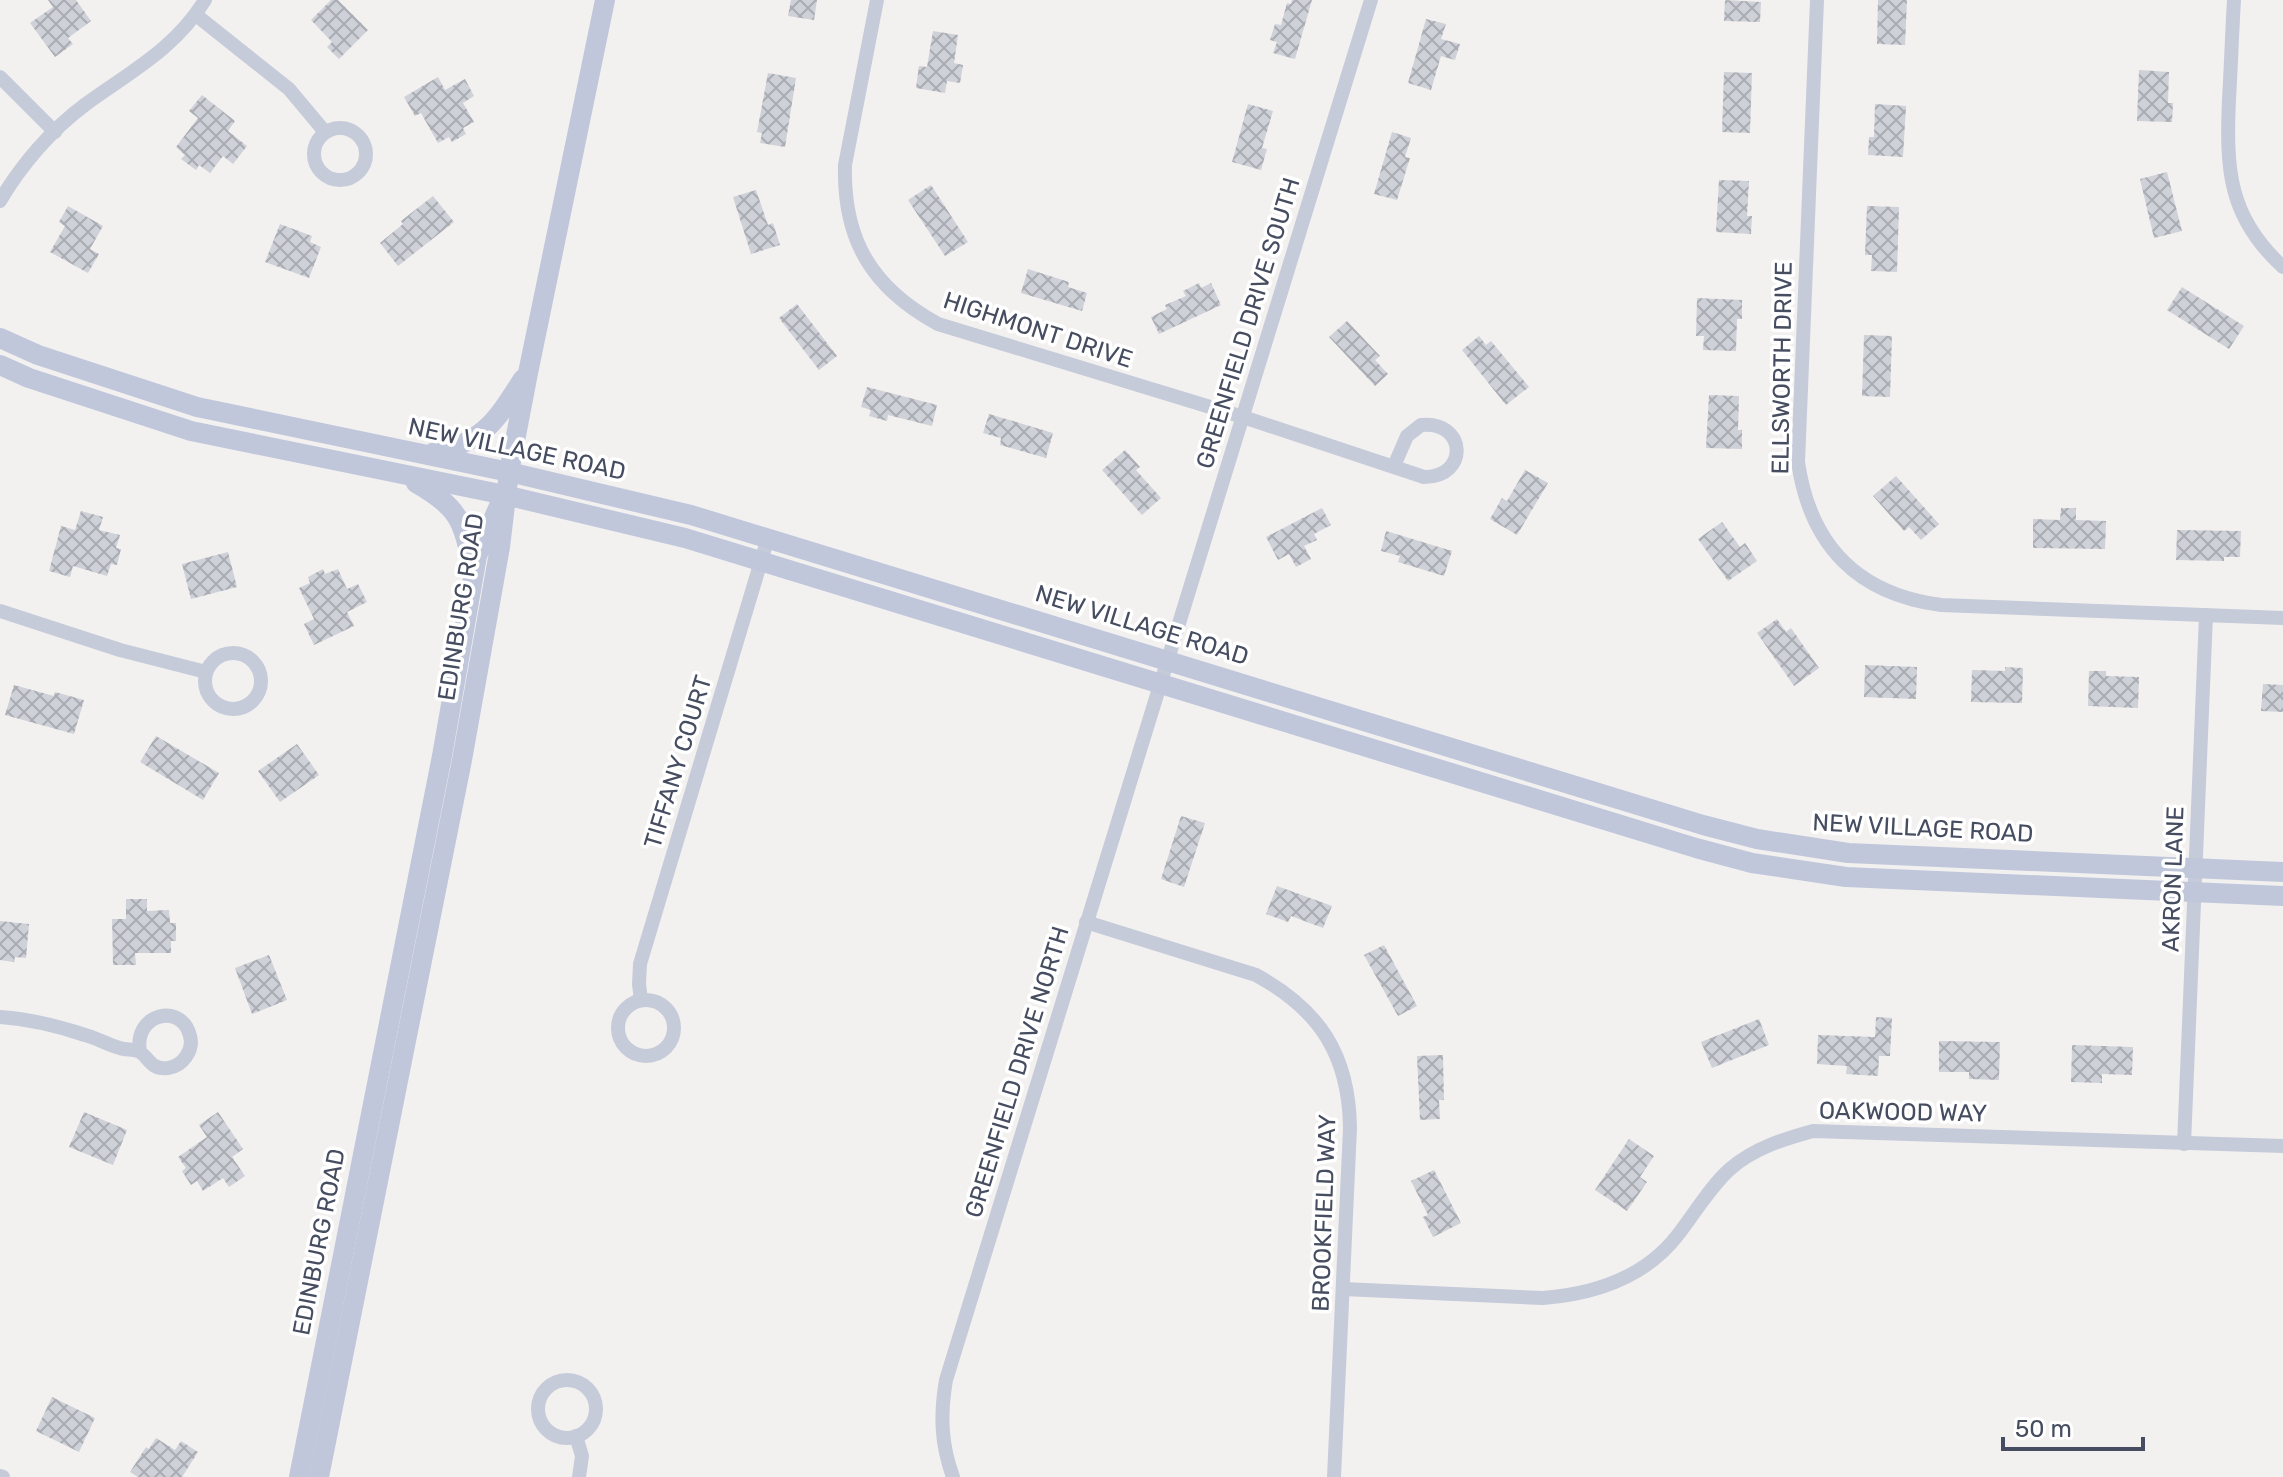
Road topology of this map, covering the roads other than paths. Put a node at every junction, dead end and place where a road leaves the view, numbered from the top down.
1 (205, 0) edge
2 (605, 0) edge
3 (877, 0) edge
4 (1371, 0) edge
5 (1817, 0) edge
6 (2234, 0) edge
7 (196, 15) junction
8 (0, 77) edge
9 (55, 132) junction
10 (325, 132) dead end
11 (0, 201) edge
12 (2283, 267) edge
13 (0, 338) edge
14 (0, 365) edge
15 (528, 373) junction
16 (1243, 417) junction
17 (412, 452) junction
18 (1394, 466) junction
19 (509, 472) junction
20 (402, 475) junction
21 (505, 495) junction
22 (768, 538) junction
23 (761, 561) junction
24 (474, 572) junction
25 (0, 611) edge
26 (2206, 615) junction
27 (2283, 618) edge
28 (1167, 660) junction
29 (206, 672) dead end
30 (1159, 682) junction
31 (2195, 869) junction
32 (2283, 872) edge
33 (2194, 893) junction
34 (2283, 896) edge
35 (1086, 922) junction
36 (641, 1000) junction
37 (0, 1017) edge
38 (140, 1052) dead end
39 (2184, 1144) junction
40 (2283, 1146) edge
41 (1343, 1289) junction
42 (576, 1436) junction
43 (299, 1477) edge
44 (319, 1477) edge
45 (579, 1477) edge
46 (953, 1477) edge
47 (1334, 1477) edge

1 - 7 street
2 - 15 main road
3 - 16 street, HIGHMONT DRIVE
4 - 16 street, GREENFIELD DRIVE SOUTH
5 - 26 street, ELLSWORTH DRIVE
6 - 12 street
7 - 9 street
7 - 10 street
8 - 9 street
9 - 11 street
13 - 17 main road, NEW VILLAGE ROAD
14 - 20 main road, NEW VILLAGE ROAD
15 - 17 main road
15 - 19 main road
16 - 18 street, HIGHMONT DRIVE
16 - 28 street, GREENFIELD DRIVE SOUTH
17 - 19 main road, NEW VILLAGE ROAD
18 - 18 street
19 - 21 main road
19 - 22 main road, NEW VILLAGE ROAD
20 - 21 main road, NEW VILLAGE ROAD
20 - 24 main road
21 - 23 main road, NEW VILLAGE ROAD
21 - 24 main road, EDINBURG ROAD
21 - 44 main road, EDINBURG ROAD
22 - 23 street, TIFFANY COURT
22 - 28 main road, NEW VILLAGE ROAD
23 - 30 main road, NEW VILLAGE ROAD
23 - 36 street, TIFFANY COURT
24 - 43 main road, EDINBURG ROAD
25 - 29 street
26 - 27 street, ELLSWORTH DRIVE
26 - 31 street, AKRON LANE
28 - 30 street, GREENFIELD DRIVE SOUTH
28 - 31 main road, NEW VILLAGE ROAD
30 - 33 main road, NEW VILLAGE ROAD
30 - 35 street, GREENFIELD DRIVE NORTH
31 - 32 main road, NEW VILLAGE ROAD
31 - 33 street, AKRON LANE
33 - 34 main road, NEW VILLAGE ROAD
33 - 39 street, AKRON LANE
35 - 41 street, BROOKFIELD WAY
35 - 46 street, GREENFIELD DRIVE NORTH
36 - 36 street
37 - 38 street
39 - 40 street, OAKWOOD WAY
39 - 41 street, OAKWOOD WAY
41 - 47 street, BROOKFIELD WAY
42 - 42 street
42 - 45 street

